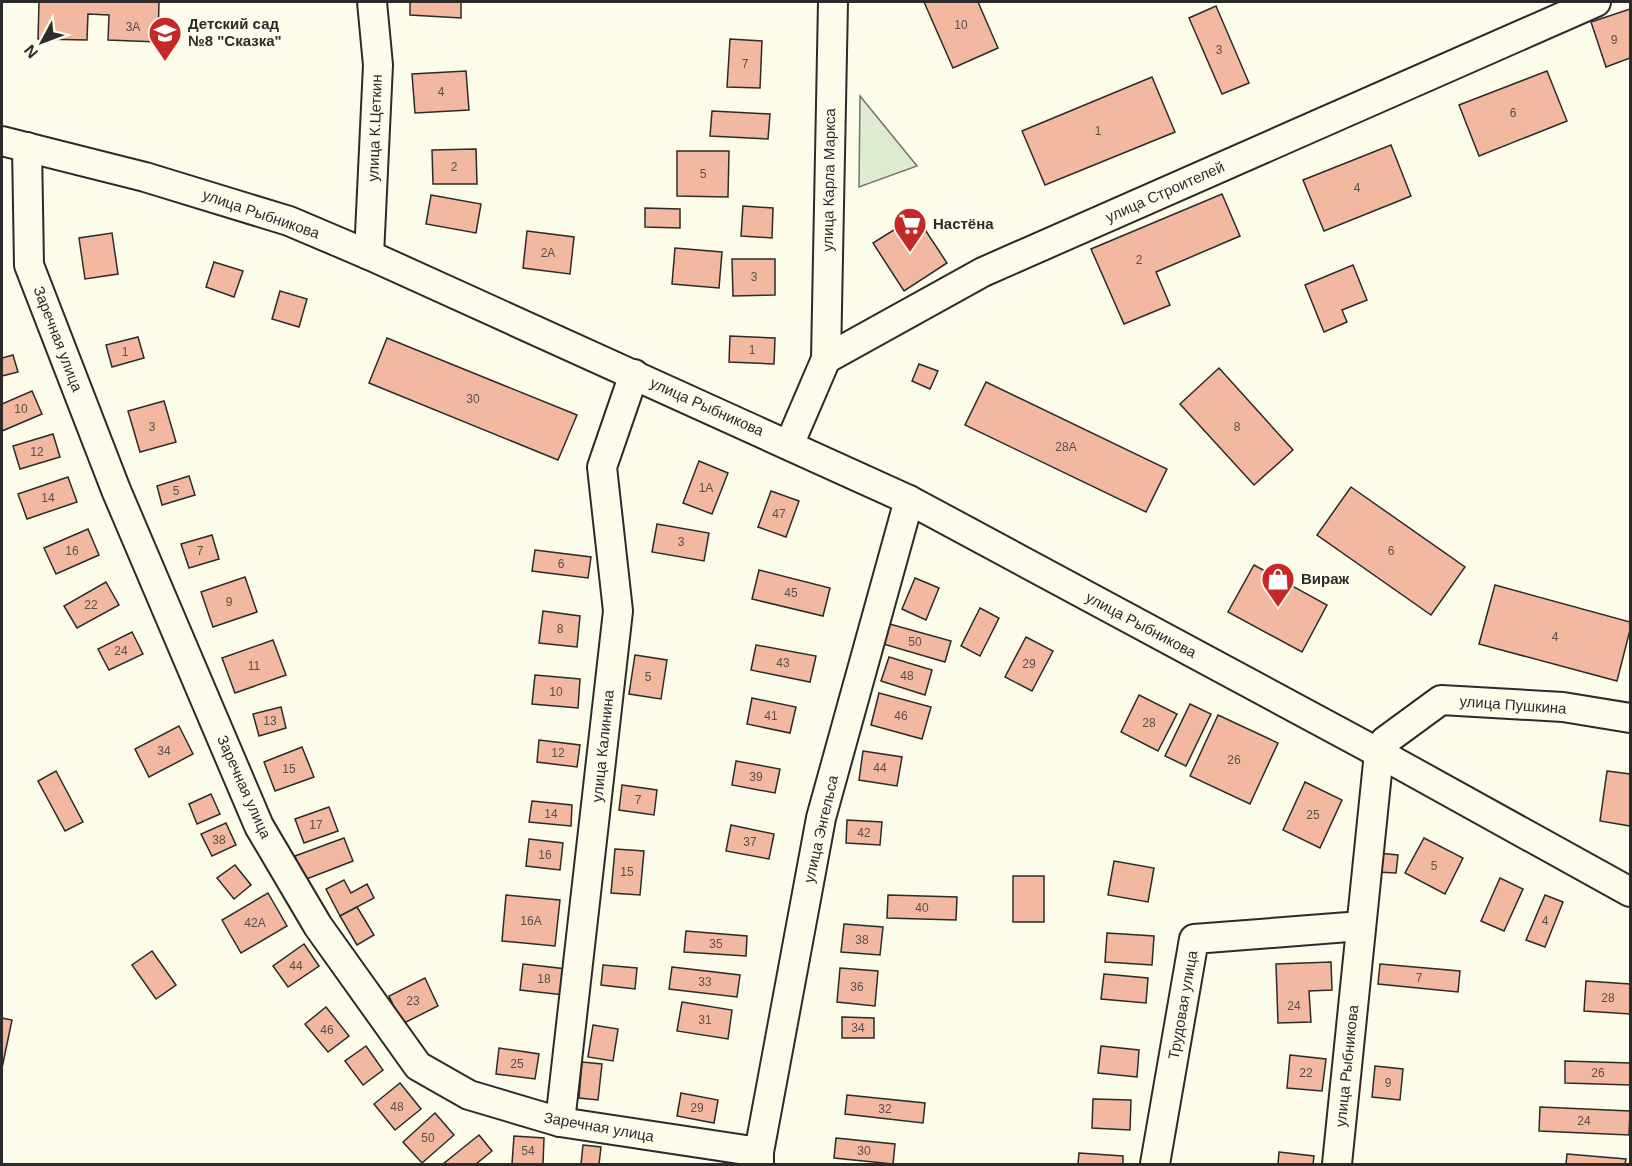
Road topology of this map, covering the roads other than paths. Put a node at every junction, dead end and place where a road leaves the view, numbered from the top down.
1 (372, 2) edge
2 (832, 2) edge
3 (1596, 2) edge
4 (14, 144) edge
5 (369, 255) junction
6 (826, 359) junction
7 (634, 374) junction
8 (789, 444) junction
9 (909, 500) junction
10 (1630, 718) edge
11 (1378, 753) junction
12 (1630, 892) edge
13 (1361, 926) junction
14 (560, 1122) junction
15 (759, 1158) edge
16 (1155, 1164) edge
17 (1337, 1164) edge

1 - 5 street, улица К.Цеткин
2 - 6 street, улица Карла Маркса
3 - 6 street, улица Строителей
4 - 5 street, улица Рыбникова
4 - 14 street, Заречная улица
5 - 7 street, улица Рыбникова
6 - 8 street
7 - 8 street, улица Рыбникова
7 - 14 street, улица Калинина
8 - 9 street, улица Рыбникова
9 - 11 street, улица Рыбникова
9 - 15 street, улица Энгельса
10 - 11 street, улица Пушкина
11 - 12 street, улица Рыбникова
11 - 13 street, улица Рыбникова
13 - 16 street, Трудовая улица
13 - 17 street, улица Рыбникова
14 - 15 street, Заречная улица

